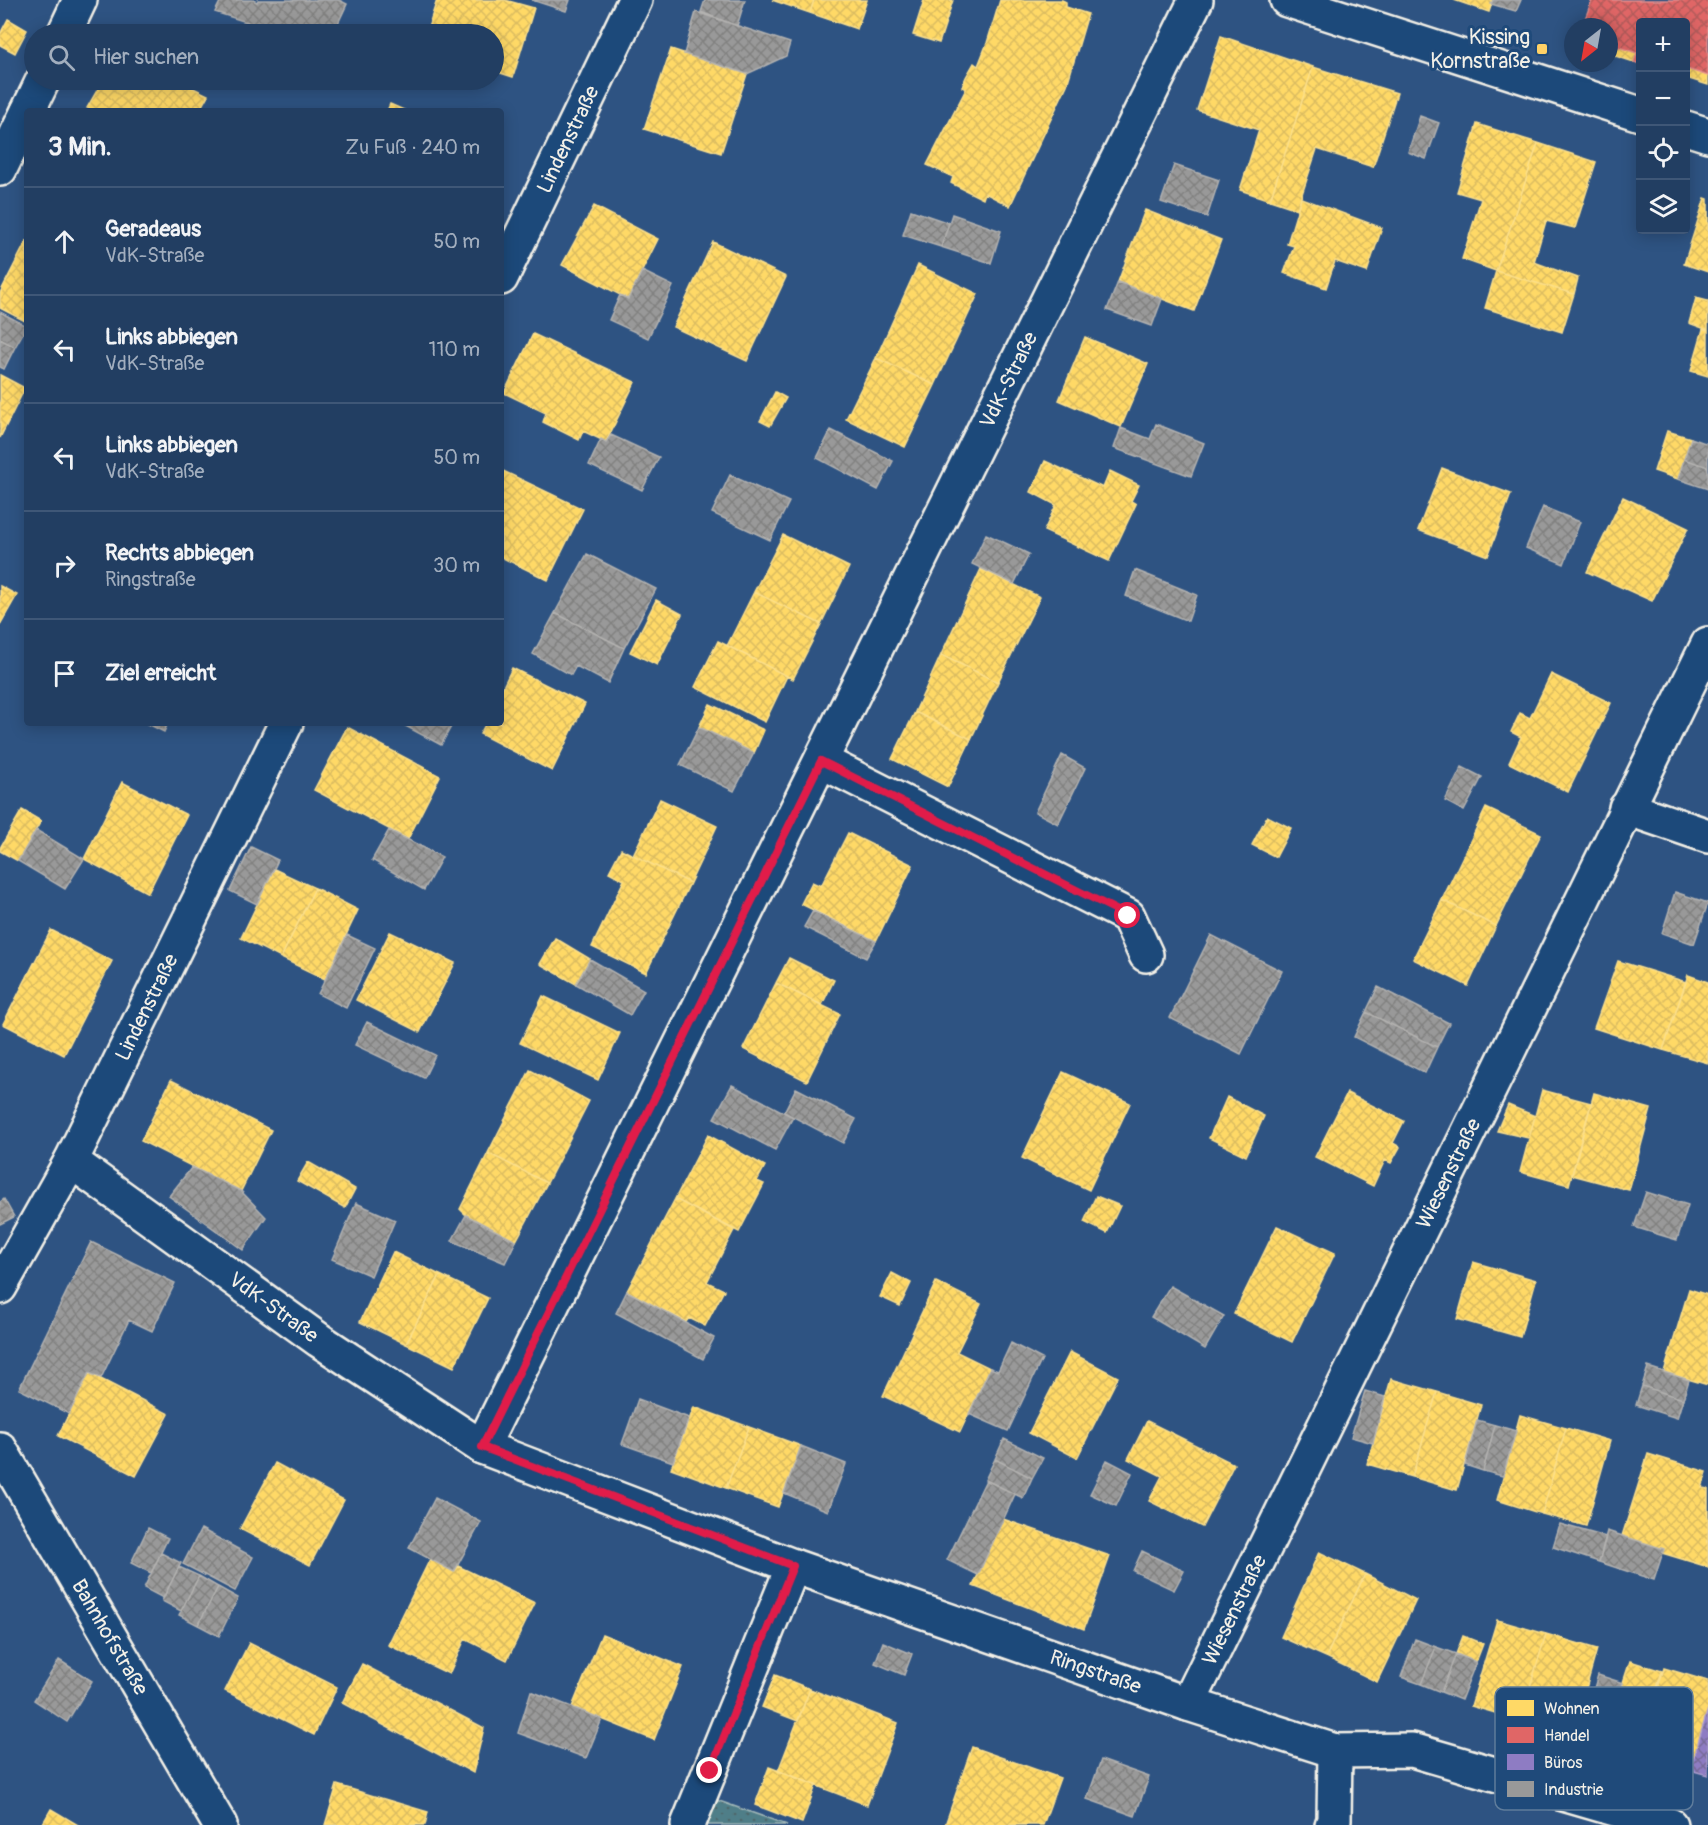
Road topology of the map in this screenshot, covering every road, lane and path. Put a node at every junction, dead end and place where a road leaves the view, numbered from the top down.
1 (80, 0) edge
2 (635, 0) edge
3 (1196, 0) edge
4 (1287, 0) edge
5 (69, 24) edge
6 (37, 90) edge
7 (29, 108) edge
8 (1636, 112) edge
9 (24, 118) edge
10 (1690, 129) edge
11 (1708, 135) edge
12 (0, 169) edge
13 (504, 272) edge
14 (1708, 644) edge
15 (285, 726) edge
16 (821, 761) junction
17 (1626, 808) junction
18 (1708, 836) edge
19 (1146, 955) dead end
20 (70, 1161) junction
21 (0, 1287) edge
22 (482, 1447) junction
23 (0, 1449) edge
24 (793, 1566) junction
25 (1188, 1704) junction
26 (1335, 1751) junction
27 (1495, 1774) edge
28 (1618, 1810) edge
29 (220, 1825) edge
30 (688, 1825) edge
31 (1332, 1825) edge
32 (1670, 1825) edge

1 - 5 street
2 - 13 street, Lindenstraße
3 - 16 street, VdK-Straße
4 - 8 street
6 - 7 street
9 - 12 street
10 - 11 street
14 - 17 street, Wiesenstraße
15 - 20 street, Lindenstraße
16 - 19 street
16 - 22 street, VdK-Straße
17 - 18 street
17 - 25 street, Wiesenstraße
20 - 21 street, Lindenstraße
20 - 22 street, VdK-Straße
22 - 24 street, VdK-Straße
23 - 29 street, Bahnhofstraße
24 - 25 street, Ringstraße
24 - 30 street
25 - 26 street, Ringstraße
26 - 27 street, Ringstraße
26 - 31 street
28 - 32 street, Ringstraße

